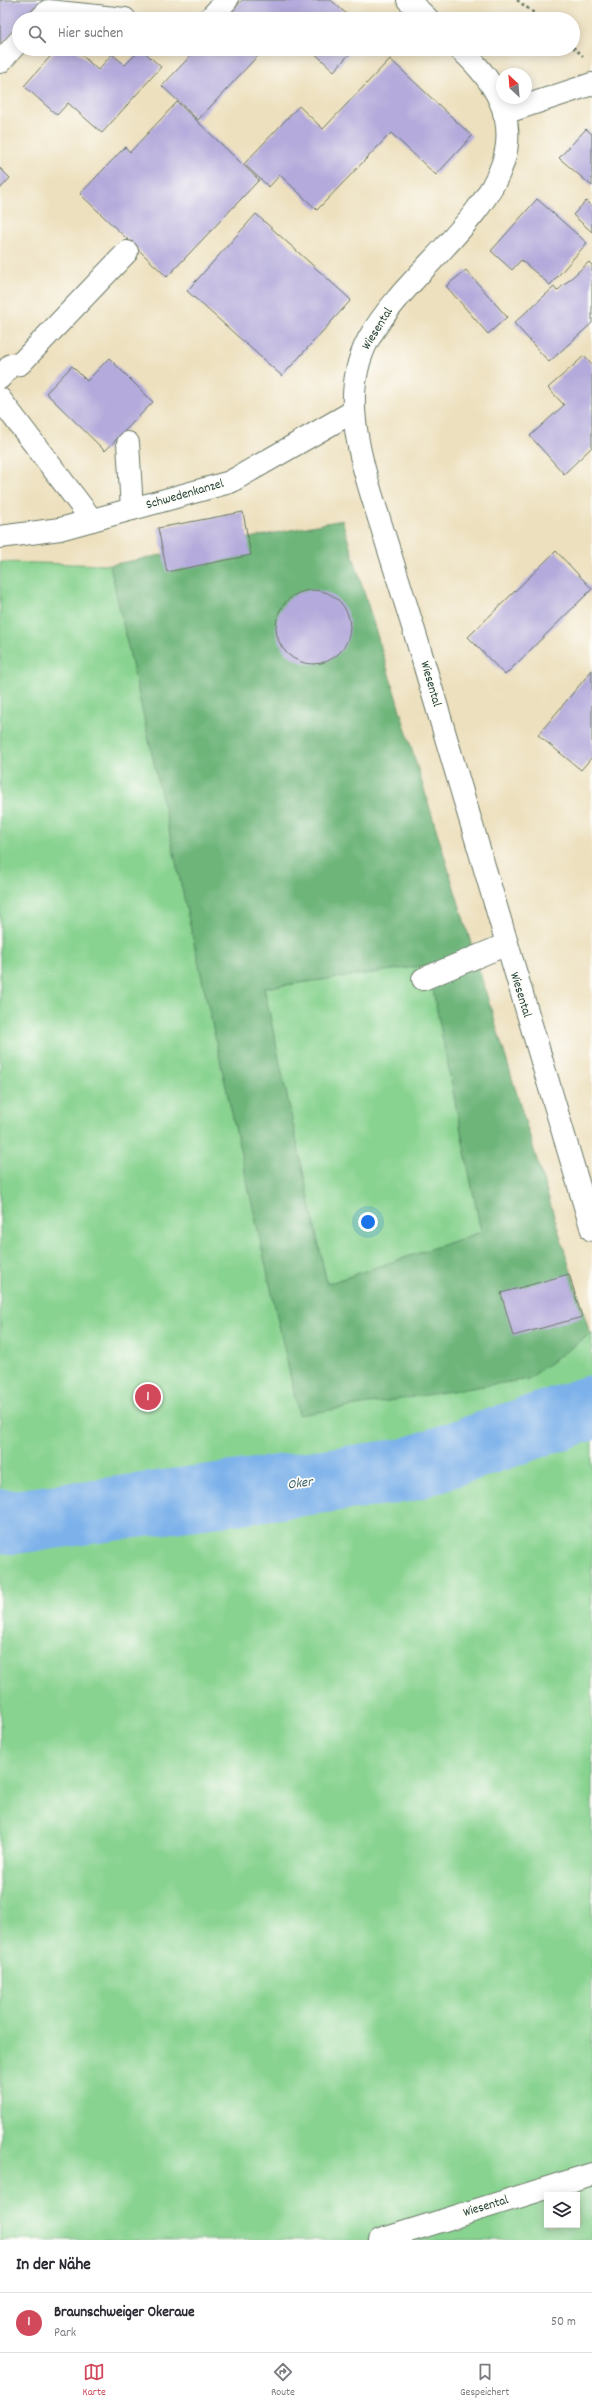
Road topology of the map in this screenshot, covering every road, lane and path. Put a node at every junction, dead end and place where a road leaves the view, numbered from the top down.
1 (227, 0) edge
2 (408, 0) edge
3 (517, 0) edge
4 (47, 12) edge
5 (58, 12) edge
6 (216, 12) edge
7 (421, 12) edge
8 (533, 12) edge
9 (12, 49) edge
10 (468, 56) edge
11 (0, 62) edge
12 (592, 84) edge
13 (504, 113) junction
14 (127, 252) dead end
15 (0, 378) edge
16 (0, 399) edge
17 (354, 412) junction
18 (128, 443) dead end
19 (132, 510) junction
20 (92, 520) junction
21 (0, 537) edge
22 (505, 945) junction
23 (423, 979) dead end
24 (592, 1230) edge
25 (592, 2174) edge
26 (380, 2240) edge

1 - 6 street
2 - 7 street
3 - 8 path
4 - 5 street
9 - 11 street
10 - 13 street
12 - 13 street
13 - 17 street, Wiesental
14 - 15 street
16 - 20 street
17 - 19 street, Schwedenkanzel
17 - 22 street, Wiesental
18 - 19 street
19 - 20 street, Schwedenkanzel
20 - 21 street, Schwedenkanzel
22 - 23 street
22 - 24 street, Wiesental
25 - 26 street, Wiesental

